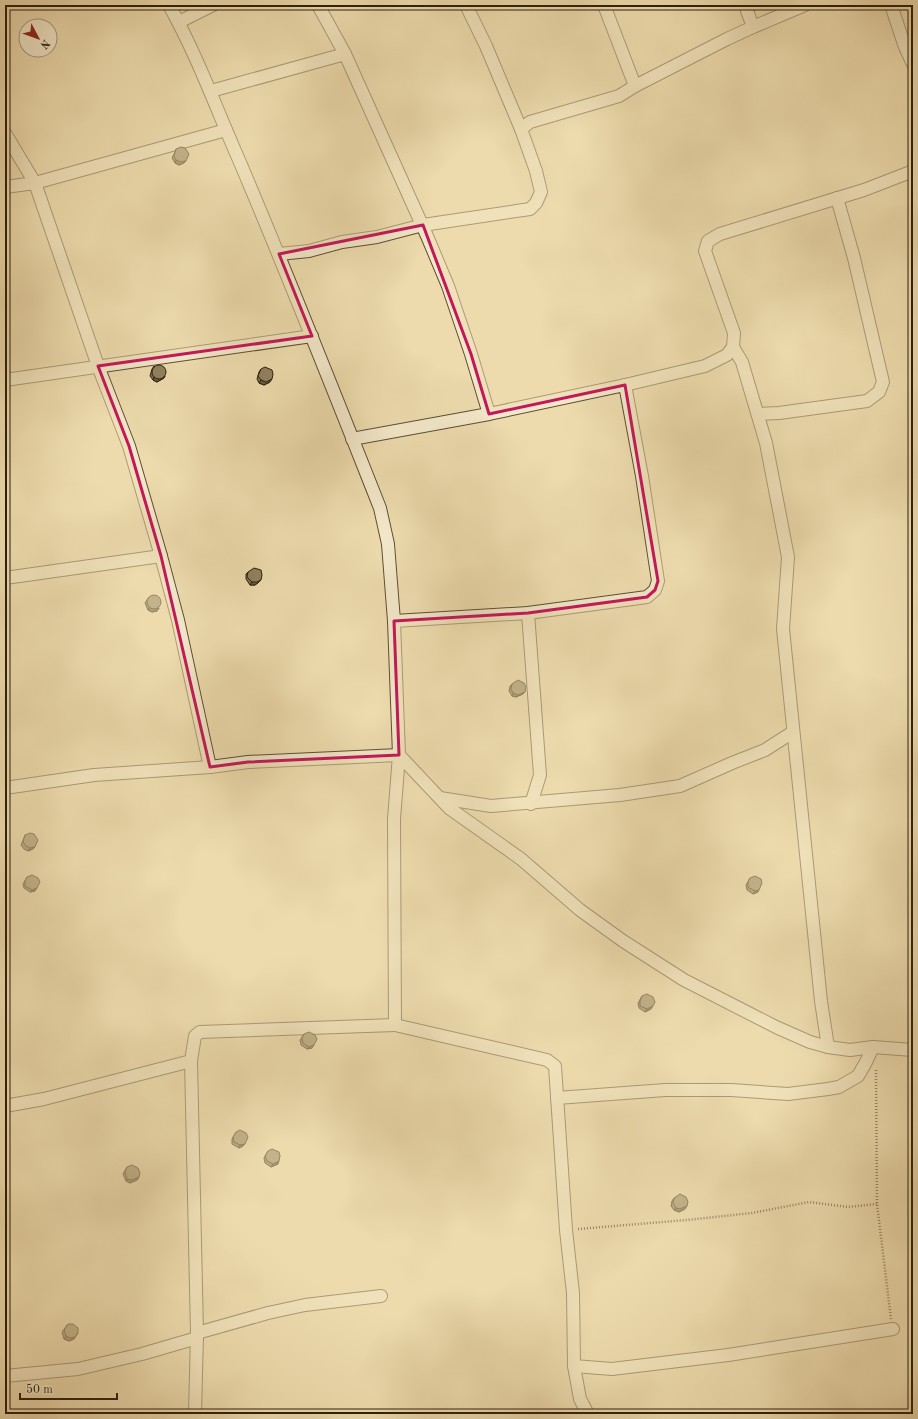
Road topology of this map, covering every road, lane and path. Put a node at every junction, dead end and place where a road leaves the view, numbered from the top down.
1 (169, 5) edge
2 (213, 5) edge
3 (318, 5) edge
4 (466, 5) edge
5 (604, 5) edge
6 (745, 5) edge
7 (805, 5) edge
8 (891, 5) edge
9 (179, 22) junction
10 (753, 27) junction
11 (344, 54) junction
12 (913, 64) edge
13 (635, 86) junction
14 (210, 91) junction
15 (521, 129) junction
16 (226, 130) junction
17 (5, 132) edge
18 (913, 171) edge
19 (35, 183) junction
20 (5, 187) edge
21 (837, 198) junction
22 (423, 225) junction
23 (279, 254) junction
24 (312, 336) junction
25 (733, 347) junction
26 (98, 366) junction
27 (5, 380) edge
28 (625, 385) junction
29 (489, 414) junction
30 (758, 414) junction
31 (352, 439) junction
32 (161, 556) junction
33 (5, 578) edge
34 (528, 612) junction
35 (394, 621) junction
36 (793, 732) junction
37 (399, 756) junction
38 (210, 767) junction
39 (5, 788) edge
40 (440, 798) junction
41 (531, 804) junction
42 (395, 1025) junction
43 (828, 1047) junction
44 (873, 1047) junction
45 (913, 1050) edge
46 (191, 1061) junction
47 (557, 1098) junction
48 (5, 1106) edge
49 (877, 1204) junction
50 (566, 1230) junction
51 (382, 1296) dead end
52 (893, 1329) joint
53 (197, 1335) junction
54 (574, 1366) junction
55 (5, 1376) edge
56 (195, 1414) edge
57 (588, 1414) edge

1 - 9 street
2 - 9 street
3 - 11 street
4 - 15 street
5 - 13 street
6 - 10 street
7 - 10 street
8 - 12 street
9 - 14 street
10 - 13 street
11 - 14 street
11 - 22 street
13 - 15 street
14 - 16 street
15 - 22 street
16 - 19 street
16 - 23 street
17 - 19 street
18 - 21 street
19 - 20 street
19 - 26 street
21 - 25 street
21 - 30 street
22 - 23 street
22 - 29 street
23 - 24 street
24 - 26 street
24 - 31 street
25 - 28 street
25 - 30 street
26 - 27 street
26 - 32 street
28 - 29 street
28 - 34 street
29 - 31 street
30 - 36 street
31 - 35 street
32 - 33 street
32 - 38 street
34 - 35 street
34 - 41 street
35 - 37 street
36 - 41 street
36 - 43 street
37 - 38 street
37 - 40 street
37 - 42 street
38 - 39 street
40 - 41 street
40 - 43 street
42 - 46 street
42 - 47 street
43 - 44 street
44 - 45 street
44 - 47 street
44 - 49 path
46 - 48 street
46 - 53 street
47 - 50 street
49 - 50 path
49 - 52 path
50 - 54 street
51 - 53 street
52 - 54 street
53 - 55 street
53 - 56 street
54 - 57 street

